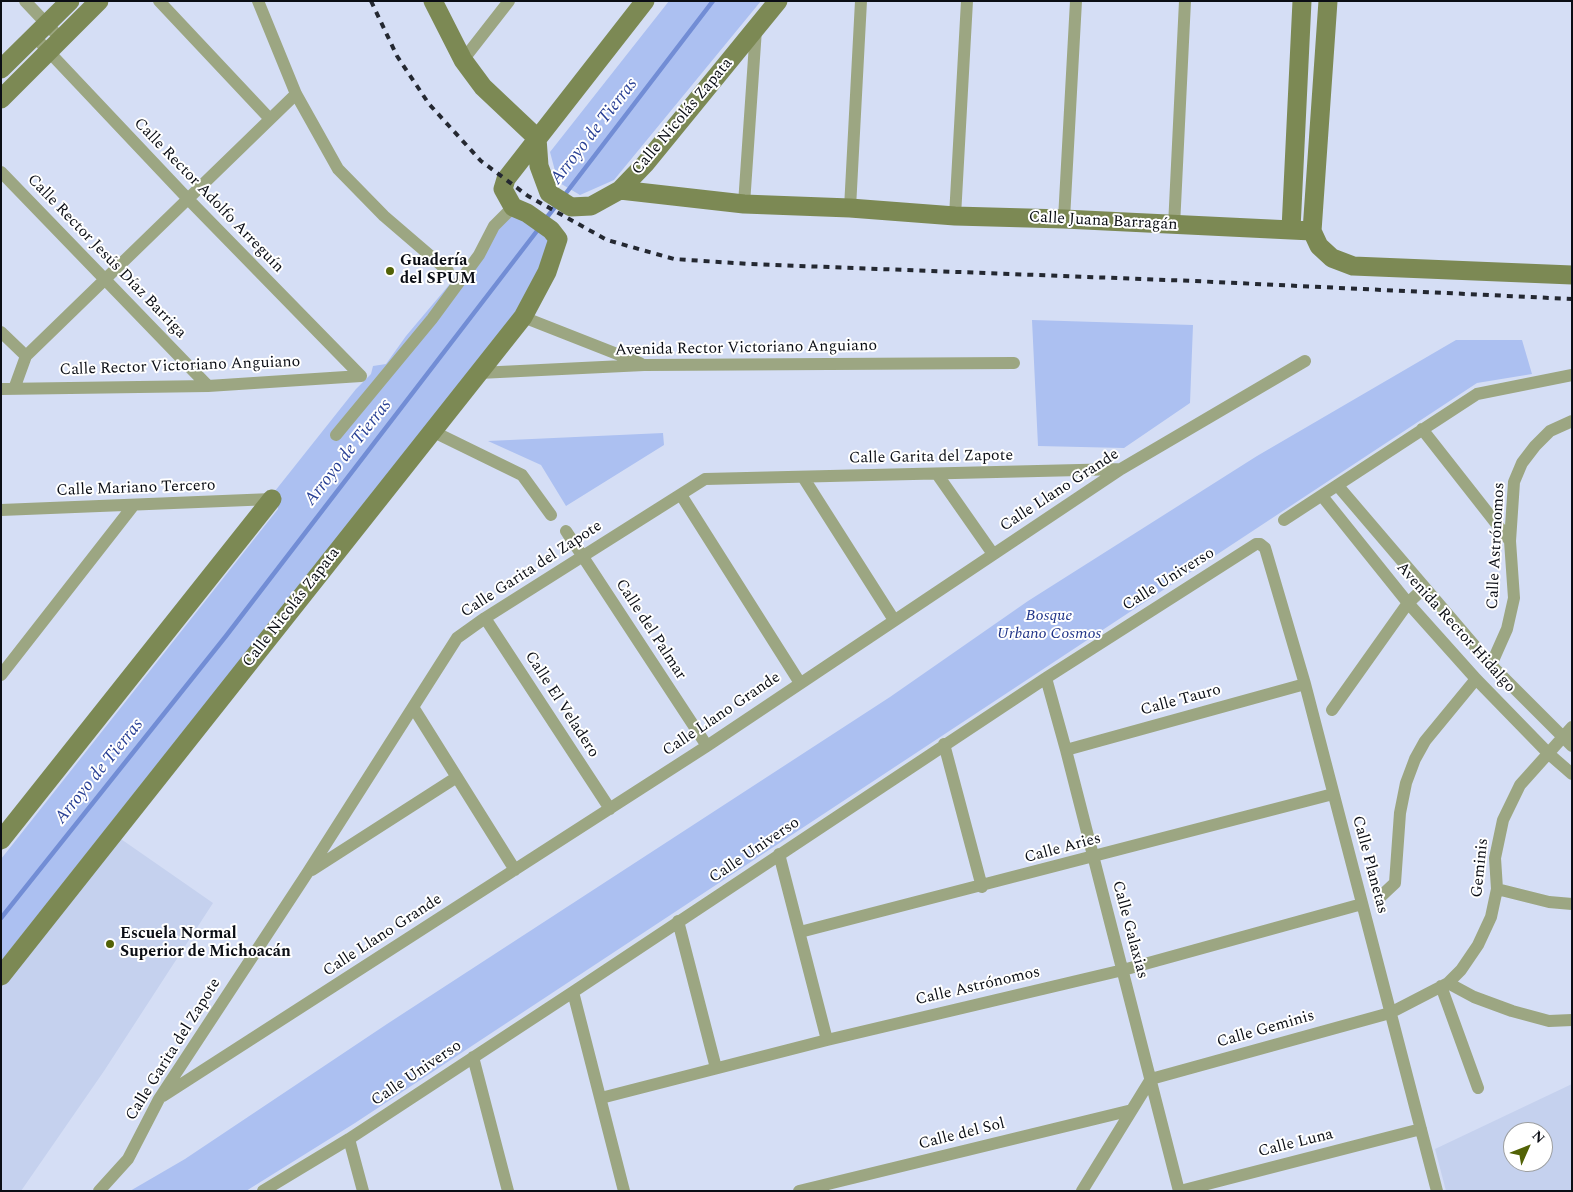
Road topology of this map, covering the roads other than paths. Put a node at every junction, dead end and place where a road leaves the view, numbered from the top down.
1 (25, 1) edge
2 (70, 1) edge
3 (99, 1) edge
4 (159, 1) edge
5 (258, 1) edge
6 (433, 1) edge
7 (509, 1) edge
8 (645, 1) edge
9 (778, 1) edge
10 (861, 1) edge
11 (967, 1) edge
12 (1076, 1) edge
13 (1185, 1) edge
14 (1302, 1) edge
15 (1328, 1) edge
16 (756, 29) junction
17 (40, 30) junction
18 (54, 45) junction
19 (463, 60) junction
20 (1, 69) edge
21 (296, 94) junction
22 (1, 99) edge
23 (270, 119) junction
24 (537, 138) junction
25 (1, 172) edge
26 (620, 190) junction
27 (188, 199) junction
28 (744, 204) junction
29 (850, 208) junction
30 (520, 210) junction
31 (955, 216) junction
32 (1064, 219) junction
33 (1174, 226) junction
34 (1291, 229) junction
35 (1312, 231) junction
36 (448, 271) dead end
37 (1572, 275) edge
38 (106, 279) junction
39 (523, 317) junction
40 (1, 332) edge
41 (26, 356) junction
42 (1305, 361) dead end
43 (1014, 363) dead end
44 (644, 365) junction
45 (479, 373) junction
46 (1572, 375) edge
47 (361, 376) joint
48 (208, 386) junction
49 (7, 389) edge
50 (1572, 421) edge
51 (1422, 429) junction
52 (432, 431) junction
53 (336, 435) dead end
54 (1121, 469) junction
55 (937, 474) junction
56 (803, 477) junction
57 (1338, 486) junction
58 (681, 495) junction
59 (1322, 496) junction
60 (272, 499) joint
61 (133, 506) junction
62 (1, 510) edge
63 (550, 516) dead end
64 (1284, 520) dead end
65 (566, 531) dead end
66 (1510, 541) junction
67 (1264, 548) joint
68 (993, 554) junction
69 (582, 556) junction
70 (1424, 588) junction
71 (1408, 603) junction
72 (485, 618) junction
73 (894, 620) junction
74 (1491, 665) junction
75 (1, 675) edge
76 (1046, 678) junction
77 (1476, 679) junction
78 (800, 682) junction
79 (1305, 684) junction
80 (413, 707) junction
81 (1332, 710) dead end
82 (1572, 728) edge
83 (1568, 742) edge
84 (944, 744) junction
85 (707, 746) junction
86 (1066, 750) junction
87 (1549, 754) junction
88 (1572, 774) edge
89 (457, 777) junction
90 (1333, 794) junction
91 (610, 809) junction
92 (1, 840) edge
93 (779, 854) junction
94 (1094, 858) junction
95 (515, 870) junction
96 (308, 872) junction
97 (982, 887) junction
98 (1497, 889) junction
99 (1379, 898) dead end
100 (1362, 904) junction
101 (1572, 904) edge
102 (678, 921) junction
103 (800, 932) junction
104 (1123, 970) junction
105 (1, 976) edge
106 (1444, 985) junction
107 (573, 992) junction
108 (1390, 1013) junction
109 (1572, 1020) edge
110 (827, 1040) junction
111 (473, 1057) junction
112 (716, 1068) junction
113 (1151, 1079) junction
114 (1478, 1088) dead end
115 (601, 1098) junction
116 (159, 1099) junction
117 (1132, 1110) junction
118 (1421, 1129) junction
119 (349, 1139) junction
120 (128, 1159) junction
121 (99, 1191) edge
122 (109, 1191) edge
123 (263, 1191) edge
124 (363, 1191) edge
125 (508, 1191) edge
126 (624, 1191) edge
127 (799, 1191) edge
128 (1082, 1191) edge
129 (1180, 1191) edge
130 (1437, 1191) edge

1 - 17 street
2 - 17 street
3 - 18 street
4 - 23 street
5 - 21 street
6 - 19 street
7 - 19 street
8 - 24 street
9 - 16 street, Calle Nicolás Zapata
10 - 29 street
11 - 31 street
12 - 32 street
13 - 33 street
14 - 34 street
15 - 35 street
16 - 26 street, Calle Nicolás Zapata
16 - 28 street
17 - 18 street
17 - 18 street, Calle Rector Adolfo Arreguín
17 - 20 street
18 - 22 street
18 - 27 street, Calle Rector Adolfo Arreguín
19 - 24 street
21 - 23 street
21 - 36 street
23 - 27 street
24 - 26 street, Calle Nicolás Zapata
24 - 30 street
25 - 38 street, Calle Rector Jesús Díaz Barriga
26 - 28 street, Calle Juana Barragán
27 - 38 street
27 - 47 street, Calle Rector Adolfo Arreguín
28 - 29 street, Calle Juana Barragán
29 - 31 street, Calle Juana Barragán
30 - 39 street, Calle Nicolás Zapata
30 - 53 street
31 - 32 street, Calle Juana Barragán
32 - 33 street, Calle Juana Barragán
33 - 34 street, Calle Juana Barragán
34 - 35 street, Calle Juana Barragán
35 - 37 street
38 - 41 street
38 - 48 street, Calle Rector Jesús Díaz Barriga
39 - 44 street
39 - 45 street, Calle Nicolás Zapata
40 - 41 street
41 - 49 street
42 - 54 street, Calle Llano Grande
43 - 44 street, Avenida Rector Victoriano Anguiano
44 - 45 street, Avenida Rector Victoriano Anguiano
45 - 52 street, Calle Nicolás Zapata
46 - 51 street
47 - 48 street, Calle Rector Victoriano Anguiano
48 - 49 street, Calle Rector Victoriano Anguiano
50 - 66 street, Calle Astrónomos
51 - 57 street
51 - 66 street
52 - 63 street
52 - 105 street, Calle Nicolás Zapata
54 - 55 street, Calle Garita del Zapote
54 - 68 street, Calle Llano Grande
55 - 56 street, Calle Garita del Zapote
55 - 68 street
56 - 58 street, Calle Garita del Zapote
56 - 73 street
57 - 59 street
57 - 70 street, Avenida Rector Hidalgo
58 - 69 street, Calle Garita del Zapote
58 - 78 street
59 - 64 street
59 - 71 street, Avenida Rector Hidalgo
60 - 61 street, Calle Mariano Tercero
60 - 92 street
61 - 62 street, Calle Mariano Tercero
61 - 75 street
65 - 69 street, Calle del Palmar
66 - 74 street, Calle Astrónomos
67 - 76 street, Calle Universo
67 - 79 street, Calle Planetas
68 - 73 street, Calle Llano Grande
69 - 72 street, Calle Garita del Zapote
69 - 85 street, Calle del Palmar
70 - 71 street
70 - 74 street, Avenida Rector Hidalgo
71 - 77 street, Avenida Rector Hidalgo
71 - 81 street
72 - 80 street, Calle Garita del Zapote
72 - 91 street, Calle El Veladero
73 - 78 street, Calle Llano Grande
74 - 83 street, Avenida Rector Hidalgo
76 - 84 street, Calle Universo
76 - 86 street, Calle Galaxias
77 - 87 street, Avenida Rector Hidalgo
77 - 99 street
78 - 85 street, Calle Llano Grande
79 - 86 street, Calle Tauro
79 - 90 street, Calle Planetas
80 - 89 street
80 - 96 street, Calle Garita del Zapote
82 - 83 street, Geminis
83 - 87 street, Geminis
84 - 93 street, Calle Universo
84 - 97 street
85 - 91 street, Calle Llano Grande
86 - 94 street, Calle Galaxias
87 - 88 street, Avenida Rector Hidalgo
87 - 98 street, Geminis
89 - 95 street
89 - 96 street
90 - 94 street, Calle Aries
90 - 100 street, Calle Planetas
91 - 95 street, Calle Llano Grande
93 - 102 street, Calle Universo
93 - 103 street
94 - 97 street, Calle Aries
94 - 104 street, Calle Galaxias
95 - 116 street, Calle Llano Grande
96 - 116 street, Calle Garita del Zapote
97 - 103 street, Calle Aries
98 - 101 street
98 - 106 street, Geminis
100 - 104 street, Calle Astrónomos
100 - 108 street, Calle Planetas
102 - 107 street, Calle Universo
102 - 112 street
103 - 110 street
104 - 110 street, Calle Astrónomos
104 - 113 street, Calle Galaxias
106 - 108 street, Geminis
106 - 109 street
106 - 114 street
107 - 111 street, Calle Universo
107 - 115 street
108 - 113 street, Calle Geminis
108 - 118 street, Calle Planetas
110 - 112 street, Calle Astrónomos
111 - 119 street, Calle Universo
111 - 125 street
112 - 115 street, Calle Astrónomos
113 - 117 street
113 - 129 street, Calle Galaxias
115 - 126 street
116 - 120 street, Calle Garita del Zapote
117 - 127 street, Calle del Sol
117 - 128 street
118 - 129 street, Calle Luna
118 - 130 street, Calle Planetas
119 - 123 street, Calle Universo
119 - 124 street
120 - 121 street, Calle Garita del Zapote
120 - 122 street

